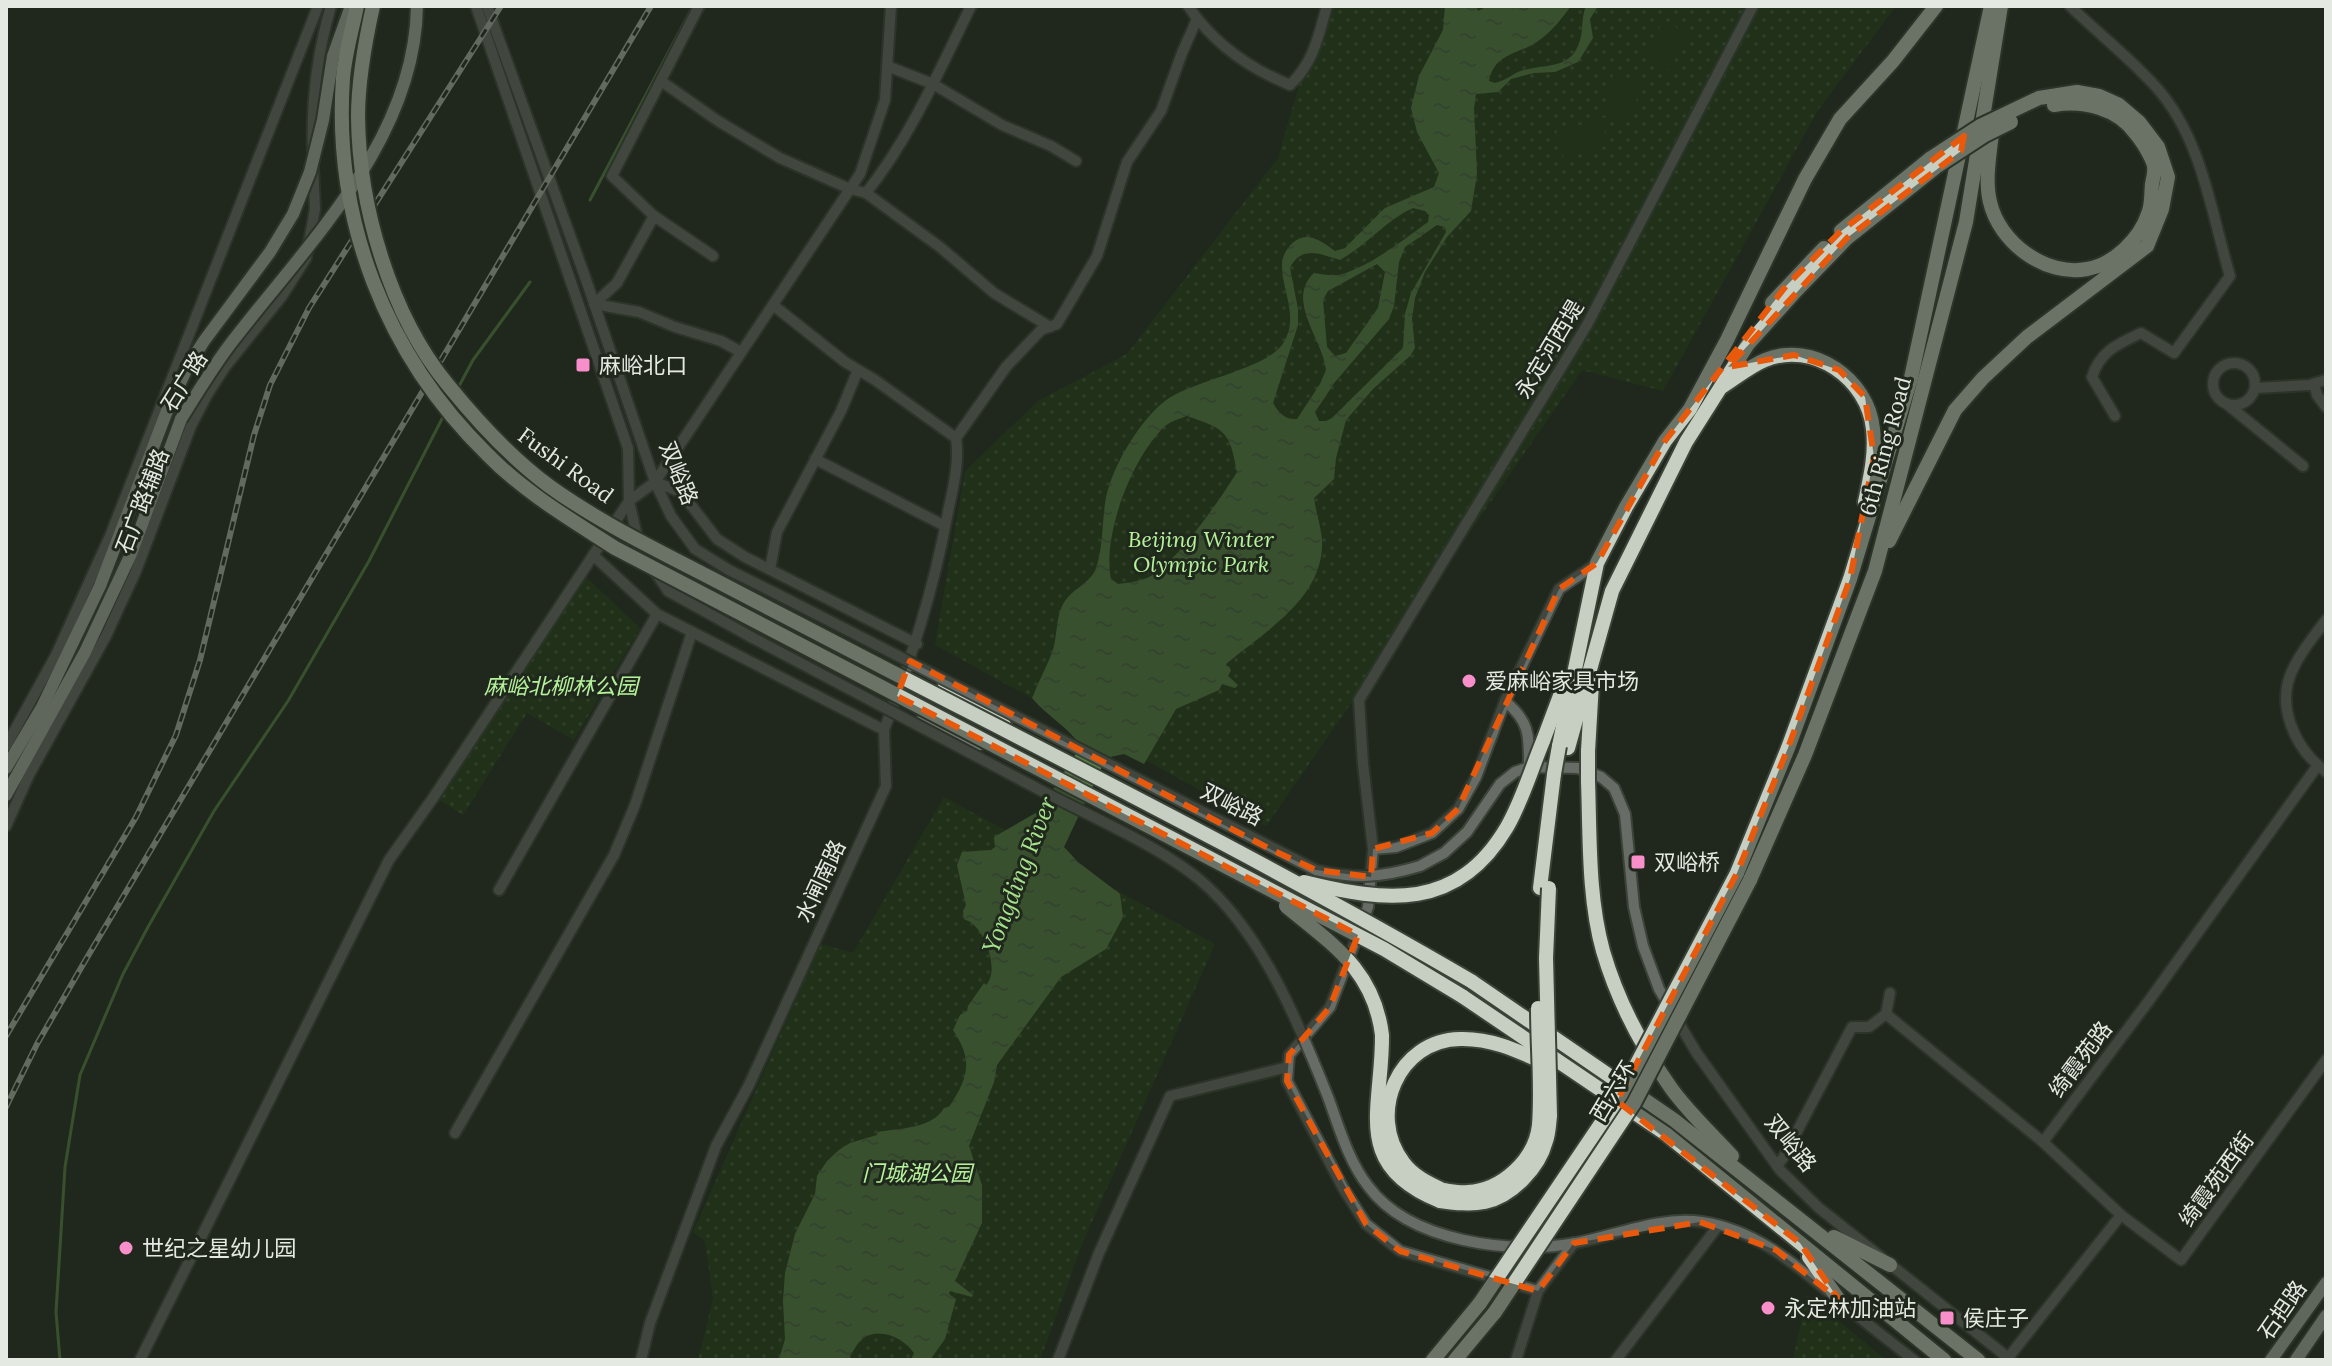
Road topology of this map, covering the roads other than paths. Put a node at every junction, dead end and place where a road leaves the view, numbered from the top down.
1 (318, 6) edge
2 (331, 6) edge
3 (354, 6) edge
4 (373, 6) edge
5 (417, 6) edge
6 (476, 6) edge
7 (487, 6) edge
8 (699, 6) edge
9 (891, 6) edge
10 (971, 6) edge
11 (1188, 6) edge
12 (1327, 6) edge
13 (1753, 6) edge
14 (1936, 6) edge
15 (1991, 6) edge
16 (2002, 6) edge
17 (2070, 6) edge
18 (1197, 19) junction
19 (300, 49) junction
20 (318, 56) junction
21 (887, 66) junction
22 (661, 81) junction
23 (933, 84) junction
24 (2040, 103) junction
25 (1076, 161) dead end
26 (1934, 163) junction
27 (850, 189) junction
28 (866, 193) junction
29 (654, 216) junction
30 (713, 256) dead end
31 (594, 304) junction
32 (773, 305) junction
33 (1050, 327) junction
34 (741, 352) junction
35 (858, 370) junction
36 (2326, 380) edge
37 (2314, 384) junction
38 (2255, 388) junction
39 (1720, 389) junction
40 (2223, 402) junction
41 (2326, 407) edge
42 (1690, 409) junction
43 (2115, 416) dead end
44 (956, 438) junction
45 (815, 459) junction
46 (2303, 466) dead end
47 (655, 482) junction
48 (629, 501) junction
49 (945, 526) junction
50 (593, 555) junction
51 (1597, 563) junction
52 (770, 569) junction
53 (1875, 571) junction
54 (1850, 579) junction
55 (657, 614) junction
56 (2326, 620) edge
57 (692, 632) junction
58 (917, 644) junction
59 (1580, 644) junction
60 (1594, 652) junction
61 (913, 663) junction
62 (1505, 701) junction
63 (901, 716) junction
64 (884, 730) junction
65 (1030, 743) junction
66 (6, 746) edge
67 (1563, 747) junction
68 (998, 748) junction
69 (1529, 767) junction
70 (6, 768) edge
71 (2322, 768) edge
72 (6, 795) edge
73 (6, 826) edge
74 (1373, 849) junction
75 (1744, 876) junction
76 (1281, 877) junction
77 (1264, 887) junction
78 (499, 890) dead end
79 (1890, 993) dead end
80 (1886, 1014) junction
81 (2326, 1060) edge
82 (1288, 1067) junction
83 (1599, 1089) junction
84 (455, 1133) dead end
85 (2043, 1142) junction
86 (1777, 1166) junction
87 (1757, 1183) junction
88 (1442, 1196) junction
89 (2121, 1215) junction
90 (1718, 1226) junction
91 (1812, 1227) junction
92 (1574, 1243) junction
93 (1800, 1243) junction
94 (1890, 1265) junction
95 (2326, 1283) edge
96 (1538, 1291) junction
97 (1839, 1300) junction
98 (2326, 1316) edge
99 (2010, 1359) edge
100 (140, 1360) edge
101 (641, 1360) edge
102 (1058, 1360) edge
103 (1433, 1360) edge
104 (1455, 1360) edge
105 (1516, 1360) edge
106 (1616, 1360) edge
107 (1914, 1360) edge
108 (1944, 1360) edge
109 (1978, 1360) edge
110 (2271, 1360) edge
111 (2296, 1360) edge

1 - 19 street, 石广路辅路
2 - 20 street, 石广路辅路
3 - 68 highway, Fushi Road, bridge
3 - 70 main road, 石广路, bridge
4 - 65 highway, Fushi Road, bridge
5 - 72 main road, 石广路, bridge
6 - 48 street, 双峪路
7 - 31 street, 双峪路
8 - 22 street
9 - 21 street
10 - 23 street
11 - 18 street
12 - 18 street
13 - 74 street, 永定河西堤
14 - 42 highway
15 - 54 highway, 6th Ring Road
16 - 24 highway
16 - 53 highway, 6th Ring Road
17 - 43 street
18 - 33 street
19 - 20 street
19 - 66 street, 石广路辅路
20 - 73 street, 石广路辅路
21 - 23 street
21 - 27 street
22 - 27 street
22 - 29 street
23 - 25 street
23 - 28 street
24 - 26 highway, bridge
24 - 53 highway
26 - 39 highway
26 - 42 highway
27 - 28 street
27 - 32 street
28 - 33 street
29 - 30 street
29 - 31 street
31 - 34 street
31 - 47 street, 双峪路
32 - 34 street
32 - 35 street
33 - 44 street
34 - 47 street
35 - 44 street
35 - 45 street
36 - 37 street
37 - 38 street
37 - 41 street
38 - 40 street
38 - 40 street
39 - 54 highway
39 - 60 highway
40 - 46 street
42 - 51 highway
44 - 49 street
45 - 49 street
45 - 52 street
47 - 48 street
47 - 52 street
47 - 61 street, 双峪路, bridge
48 - 50 street
48 - 63 street, 双峪路, bridge
49 - 58 street
50 - 55 street
50 - 100 street
51 - 59 highway
51 - 62 street
52 - 58 street
53 - 75 highway, 6th Ring Road
54 - 75 highway, 6th Ring Road
55 - 57 street
55 - 78 street
56 - 71 street
57 - 64 street
57 - 84 street
58 - 64 street
59 - 67 highway
59 - 76 highway, bridge
60 - 67 highway
60 - 87 highway, bridge
61 - 65 highway, bridge
61 - 69 street, 双峪路, bridge
62 - 69 street
62 - 74 street
63 - 68 highway, bridge
63 - 92 street, 双峪路, bridge
64 - 101 street, 水闸南路
65 - 76 highway, 双峪路, bridge
67 - 88 highway, bridge
68 - 77 highway, bridge
69 - 86 street, 双峪路
71 - 85 street, 绮霞苑路
74 - 82 street
75 - 103 highway, 西六环, bridge
75 - 104 highway, 西六环, bridge
76 - 87 highway, 双峪路, bridge
77 - 83 highway, bridge
77 - 88 highway, bridge
79 - 80 street
80 - 85 street
80 - 86 street
81 - 89 street, 绮霞苑西街
82 - 96 street
82 - 102 street
83 - 88 highway
83 - 93 highway
85 - 89 street
86 - 94 street, 双峪路
87 - 91 highway, 双峪路
89 - 99 street
90 - 92 street
90 - 97 street
90 - 106 street
91 - 94 highway
91 - 109 highway, 双峪路
92 - 96 street
93 - 97 highway
93 - 108 highway
94 - 99 street, 双峪路
95 - 110 main road, 石担路
96 - 105 street
97 - 107 street
98 - 111 main road, 石担路

